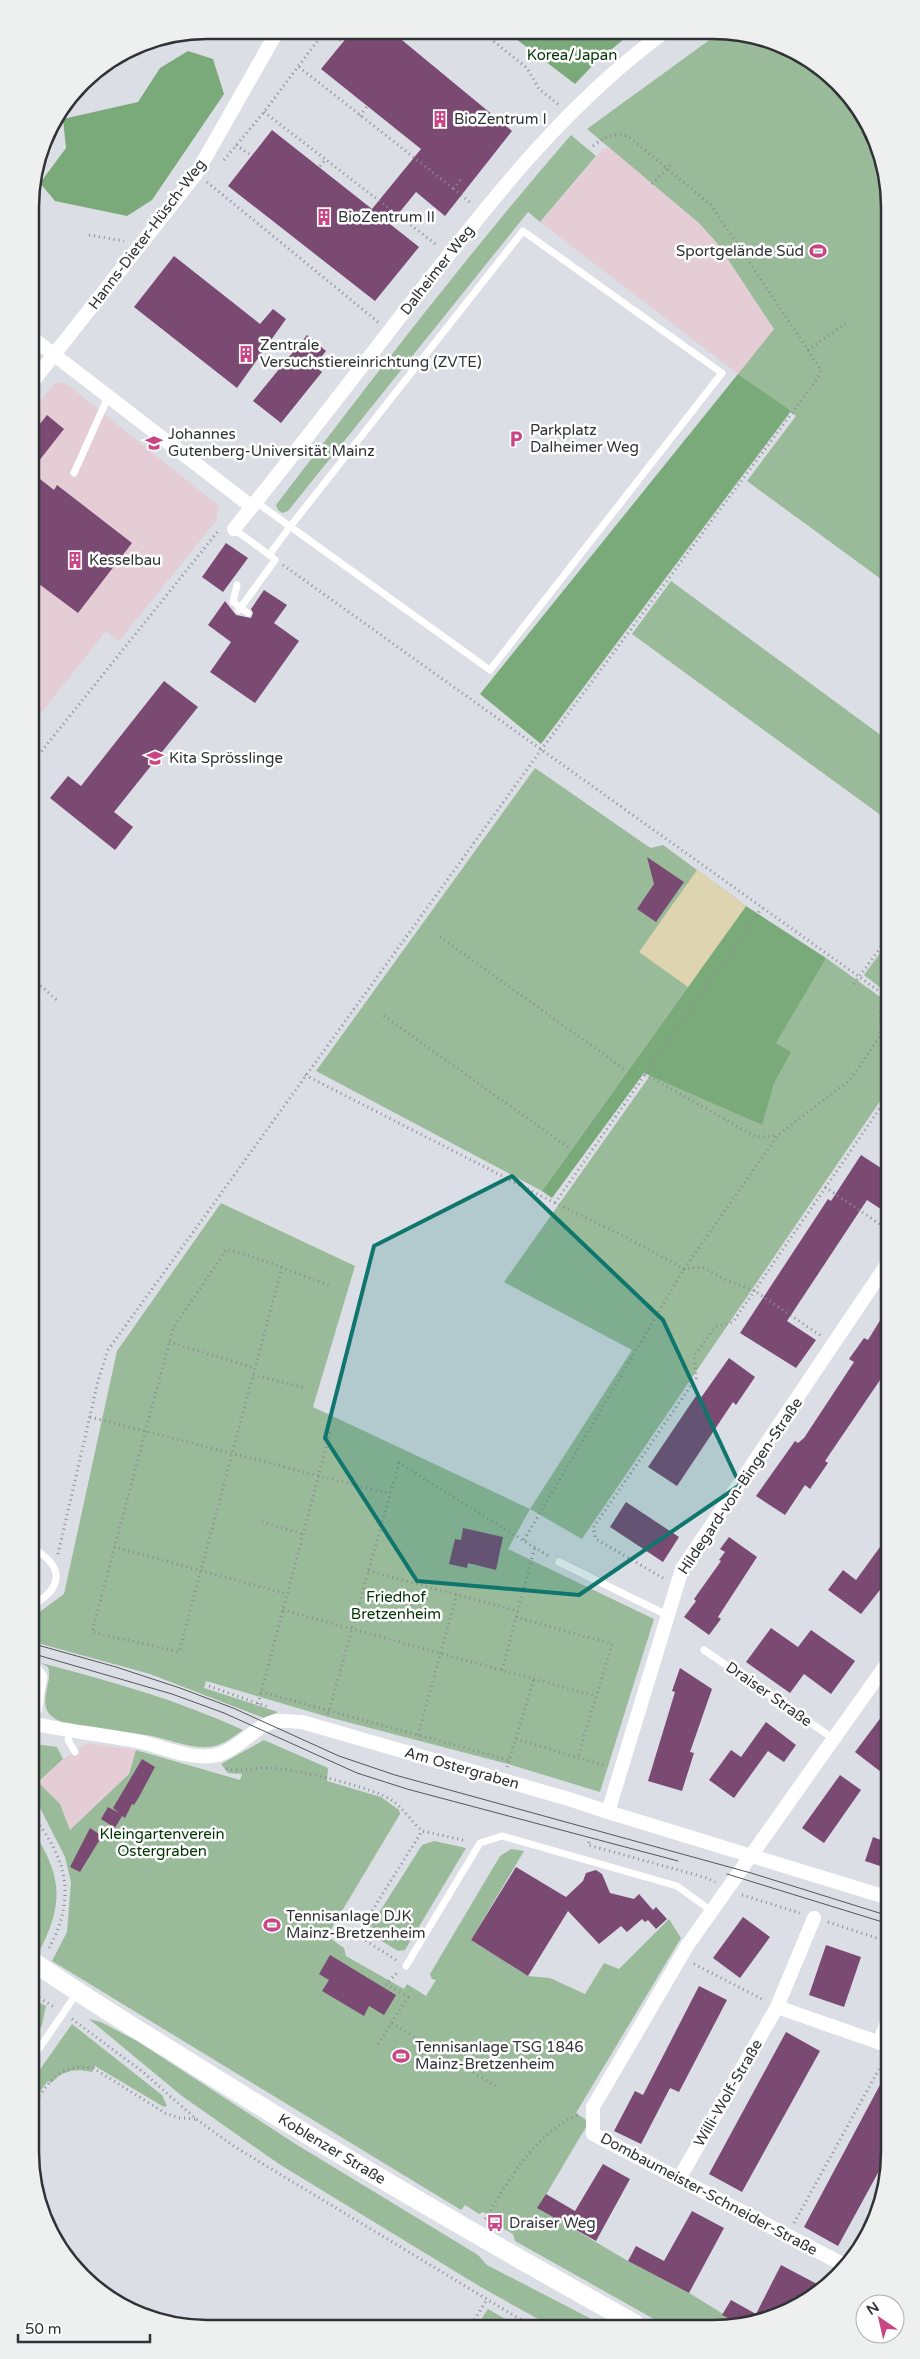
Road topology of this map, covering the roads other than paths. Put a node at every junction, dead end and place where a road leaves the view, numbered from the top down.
1 (273, 39) edge
2 (655, 39) edge
3 (39, 343) edge
4 (54, 355) junction
5 (39, 374) edge
6 (108, 397) junction
7 (74, 473) dead end
8 (254, 505) junction
9 (290, 528) junction
10 (234, 529) joint
11 (274, 559) junction
12 (237, 585) dead end
13 (240, 609) junction
14 (248, 613) dead end
15 (881, 1273) edge
16 (39, 1552) edge
17 (559, 1562) road end
18 (39, 1601) edge
19 (667, 1615) junction
20 (704, 1650) dead end
21 (881, 1683) edge
22 (39, 1725) edge
23 (70, 1731) junction
24 (834, 1739) junction
25 (75, 1752) dead end
26 (608, 1812) junction
27 (751, 1856) junction
28 (881, 1896) edge
29 (713, 1912) junction
30 (814, 1918) dead end
31 (406, 1966) road end
32 (39, 1967) edge
33 (77, 1992) junction
34 (777, 2007) junction
35 (39, 2048) edge
36 (881, 2048) edge
37 (679, 2179) junction
38 (839, 2262) edge
39 (628, 2320) edge

1 - 4 street, Hanns-Dieter-Hüsch-Weg
2 - 8 street, Dalheimer Weg
3 - 4 street
4 - 5 street, Hanns-Dieter-Hüsch-Weg
4 - 6 street
6 - 7 lane
6 - 8 street
8 - 9 lane
8 - 10 street, Dalheimer Weg
9 - 9 lane
9 - 11 lane
10 - 11 lane
11 - 13 lane
12 - 13 lane
13 - 14 lane
15 - 19 street, Hildegard-von-Bingen-Straße
16 - 18 lane
17 - 19 lane
19 - 26 street, Hildegard-von-Bingen-Straße
20 - 24 lane, Draiser Straße
21 - 24 street
22 - 23 street, Am Ostergraben
23 - 25 lane
23 - 26 street, Am Ostergraben
24 - 27 street
26 - 27 street, Am Ostergraben
27 - 28 street, Am Ostergraben
27 - 29 street
29 - 31 lane
29 - 37 street, Dombaumeister-Schneider-Straße
30 - 34 street, Willi-Wolf-Straße
32 - 33 main road, Koblenzer Straße
33 - 35 lane
33 - 39 main road, Koblenzer Straße
34 - 36 street
34 - 37 street, Willi-Wolf-Straße
37 - 38 street, Dombaumeister-Schneider-Straße

